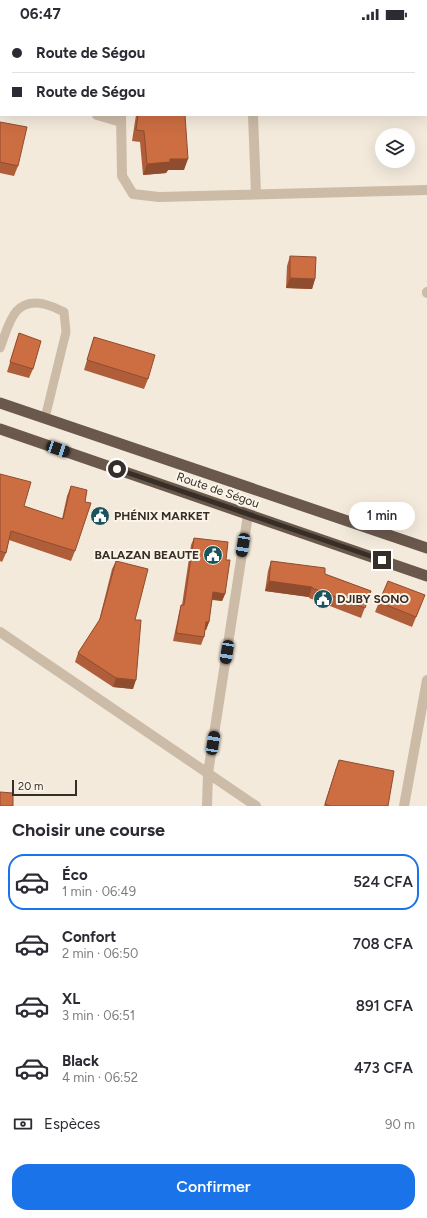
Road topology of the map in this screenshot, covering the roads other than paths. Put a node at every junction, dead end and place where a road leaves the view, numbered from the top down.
1 (103, 116) edge
2 (253, 116) edge
3 (121, 119) edge
4 (427, 190) edge
5 (256, 194) junction
6 (0, 348) edge
7 (0, 403) edge
8 (45, 418) junction
9 (0, 429) edge
10 (248, 515) junction
11 (427, 548) edge
12 (427, 576) edge
13 (0, 632) edge
14 (427, 680) edge
15 (208, 773) junction
16 (207, 806) edge
17 (256, 806) edge
18 (404, 806) edge

1 - 3 street
2 - 5 street
3 - 5 street
4 - 5 street
6 - 8 lane
7 - 8 highway, Route de Ségou
8 - 11 highway, Route de Ségou
9 - 10 highway, Route de Ségou
10 - 12 highway, Route de Ségou
10 - 15 street
13 - 15 street
14 - 18 street
15 - 16 street
15 - 17 street

